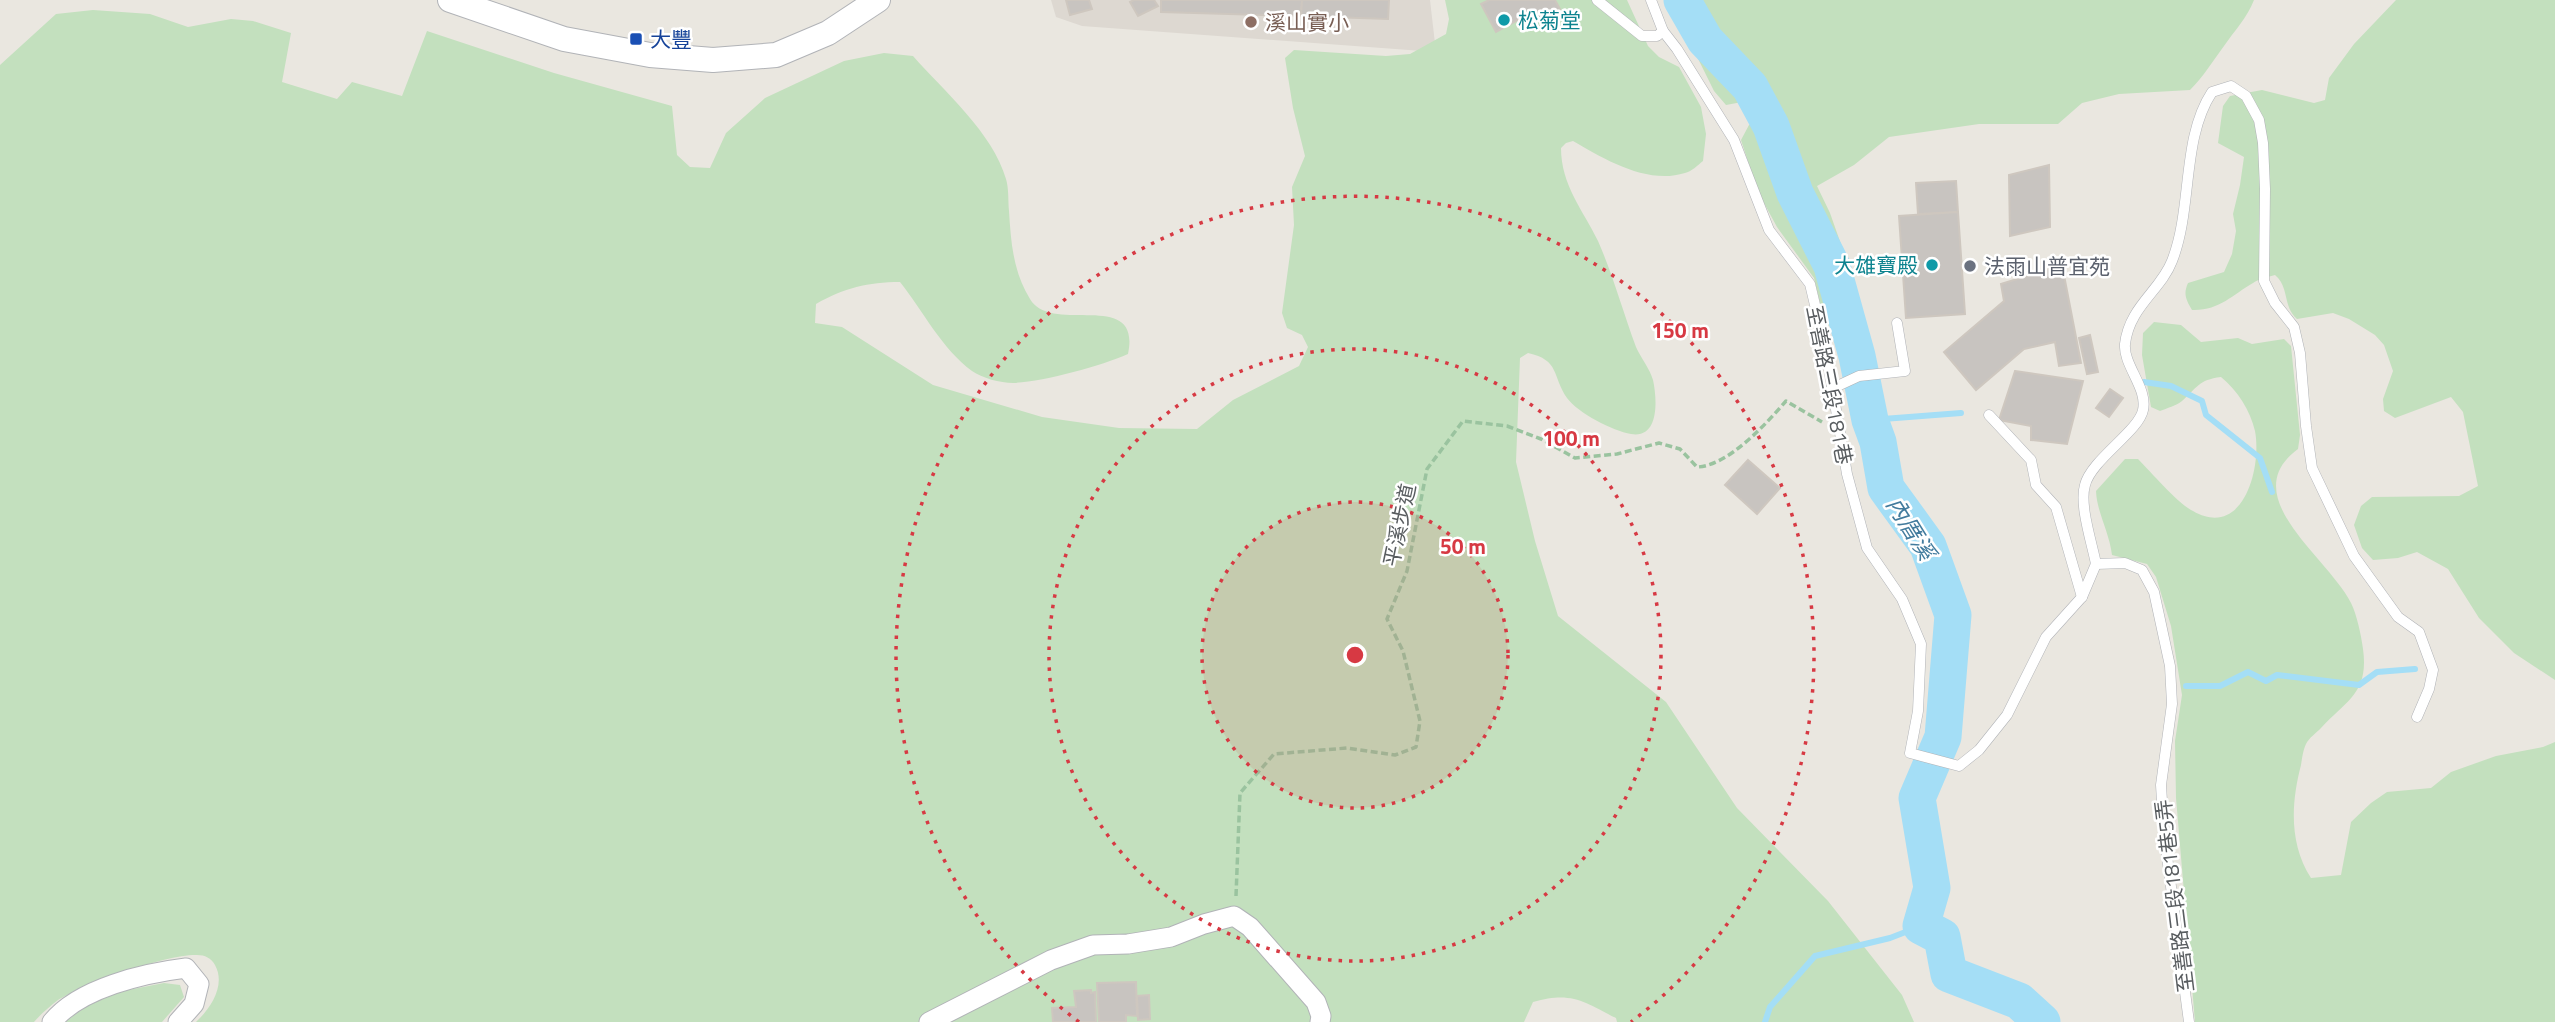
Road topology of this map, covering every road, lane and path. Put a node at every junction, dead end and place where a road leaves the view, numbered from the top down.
1 (450, 0) edge
2 (878, 0) edge
3 (1597, 0) edge
4 (1651, 0) edge
5 (1663, 31) junction
6 (1897, 323) dead end
7 (1831, 389) junction
8 (1989, 415) dead end
9 (1839, 432) junction
10 (2096, 564) junction
11 (2082, 597) junction
12 (2417, 717) dead end
13 (1234, 916) junction
14 (52, 1022) edge
15 (178, 1022) edge
16 (929, 1022) edge
17 (1320, 1022) edge
18 (2189, 1022) edge

1 - 2 street
3 - 5 lane
4 - 5 lane, 至善路三段181巷
5 - 7 lane, 至善路三段181巷
6 - 7 lane
7 - 9 lane, 至善路三段181巷
8 - 11 lane
9 - 11 lane, 至善路三段181巷
9 - 13 path, 平溪步道
10 - 11 lane
10 - 12 lane
10 - 18 lane, 至善路三段181巷5弄
13 - 16 street
13 - 17 street
14 - 15 street

